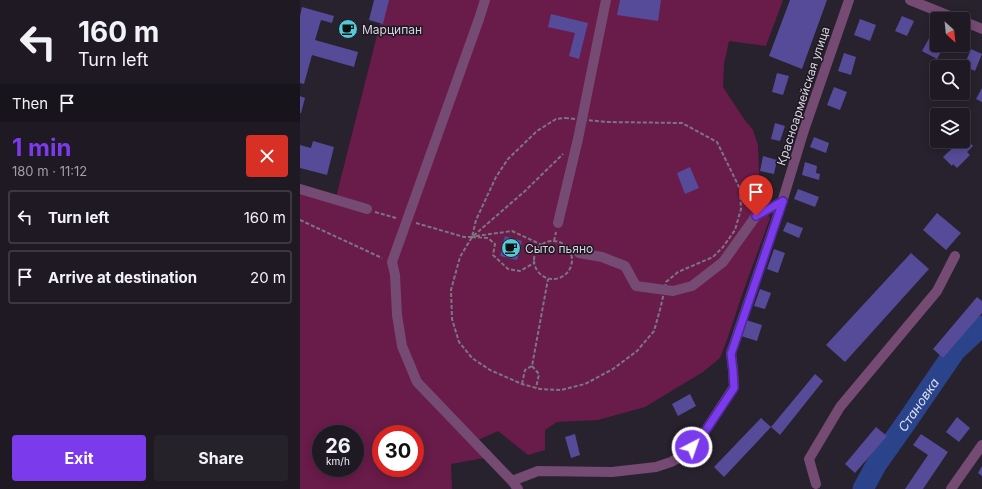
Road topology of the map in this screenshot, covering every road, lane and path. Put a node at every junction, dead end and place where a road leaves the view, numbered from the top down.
1 (485, 0) edge
2 (606, 0) edge
3 (849, 0) edge
4 (910, 0) edge
5 (940, 12) edge
6 (970, 25) edge
7 (982, 29) edge
8 (578, 139) junction
9 (300, 189) edge
10 (783, 201) junction
11 (367, 209) dead end
12 (300, 220) edge
13 (558, 223) dead end
14 (464, 237) dead end
15 (472, 237) junction
16 (542, 245) junction
17 (579, 252) dead end
18 (955, 256) dead end
19 (392, 262) junction
20 (534, 263) junction
21 (548, 279) junction
22 (532, 366) junction
23 (522, 384) dead end
24 (536, 388) dead end
25 (982, 444) edge
26 (515, 485) edge
27 (816, 487) edge
28 (951, 489) edge

1 - 19 street
2 - 8 street
3 - 10 street, Красноармейская улица
4 - 5 street
6 - 7 street
8 - 13 street
8 - 15 path
9 - 11 street
10 - 17 street
10 - 26 street, Красноармейская улица
12 - 19 path
14 - 15 path
15 - 16 path
15 - 20 path
16 - 20 path
16 - 21 path
18 - 27 street
19 - 26 street
20 - 21 path
21 - 22 path
22 - 23 path
22 - 24 path
25 - 28 street

